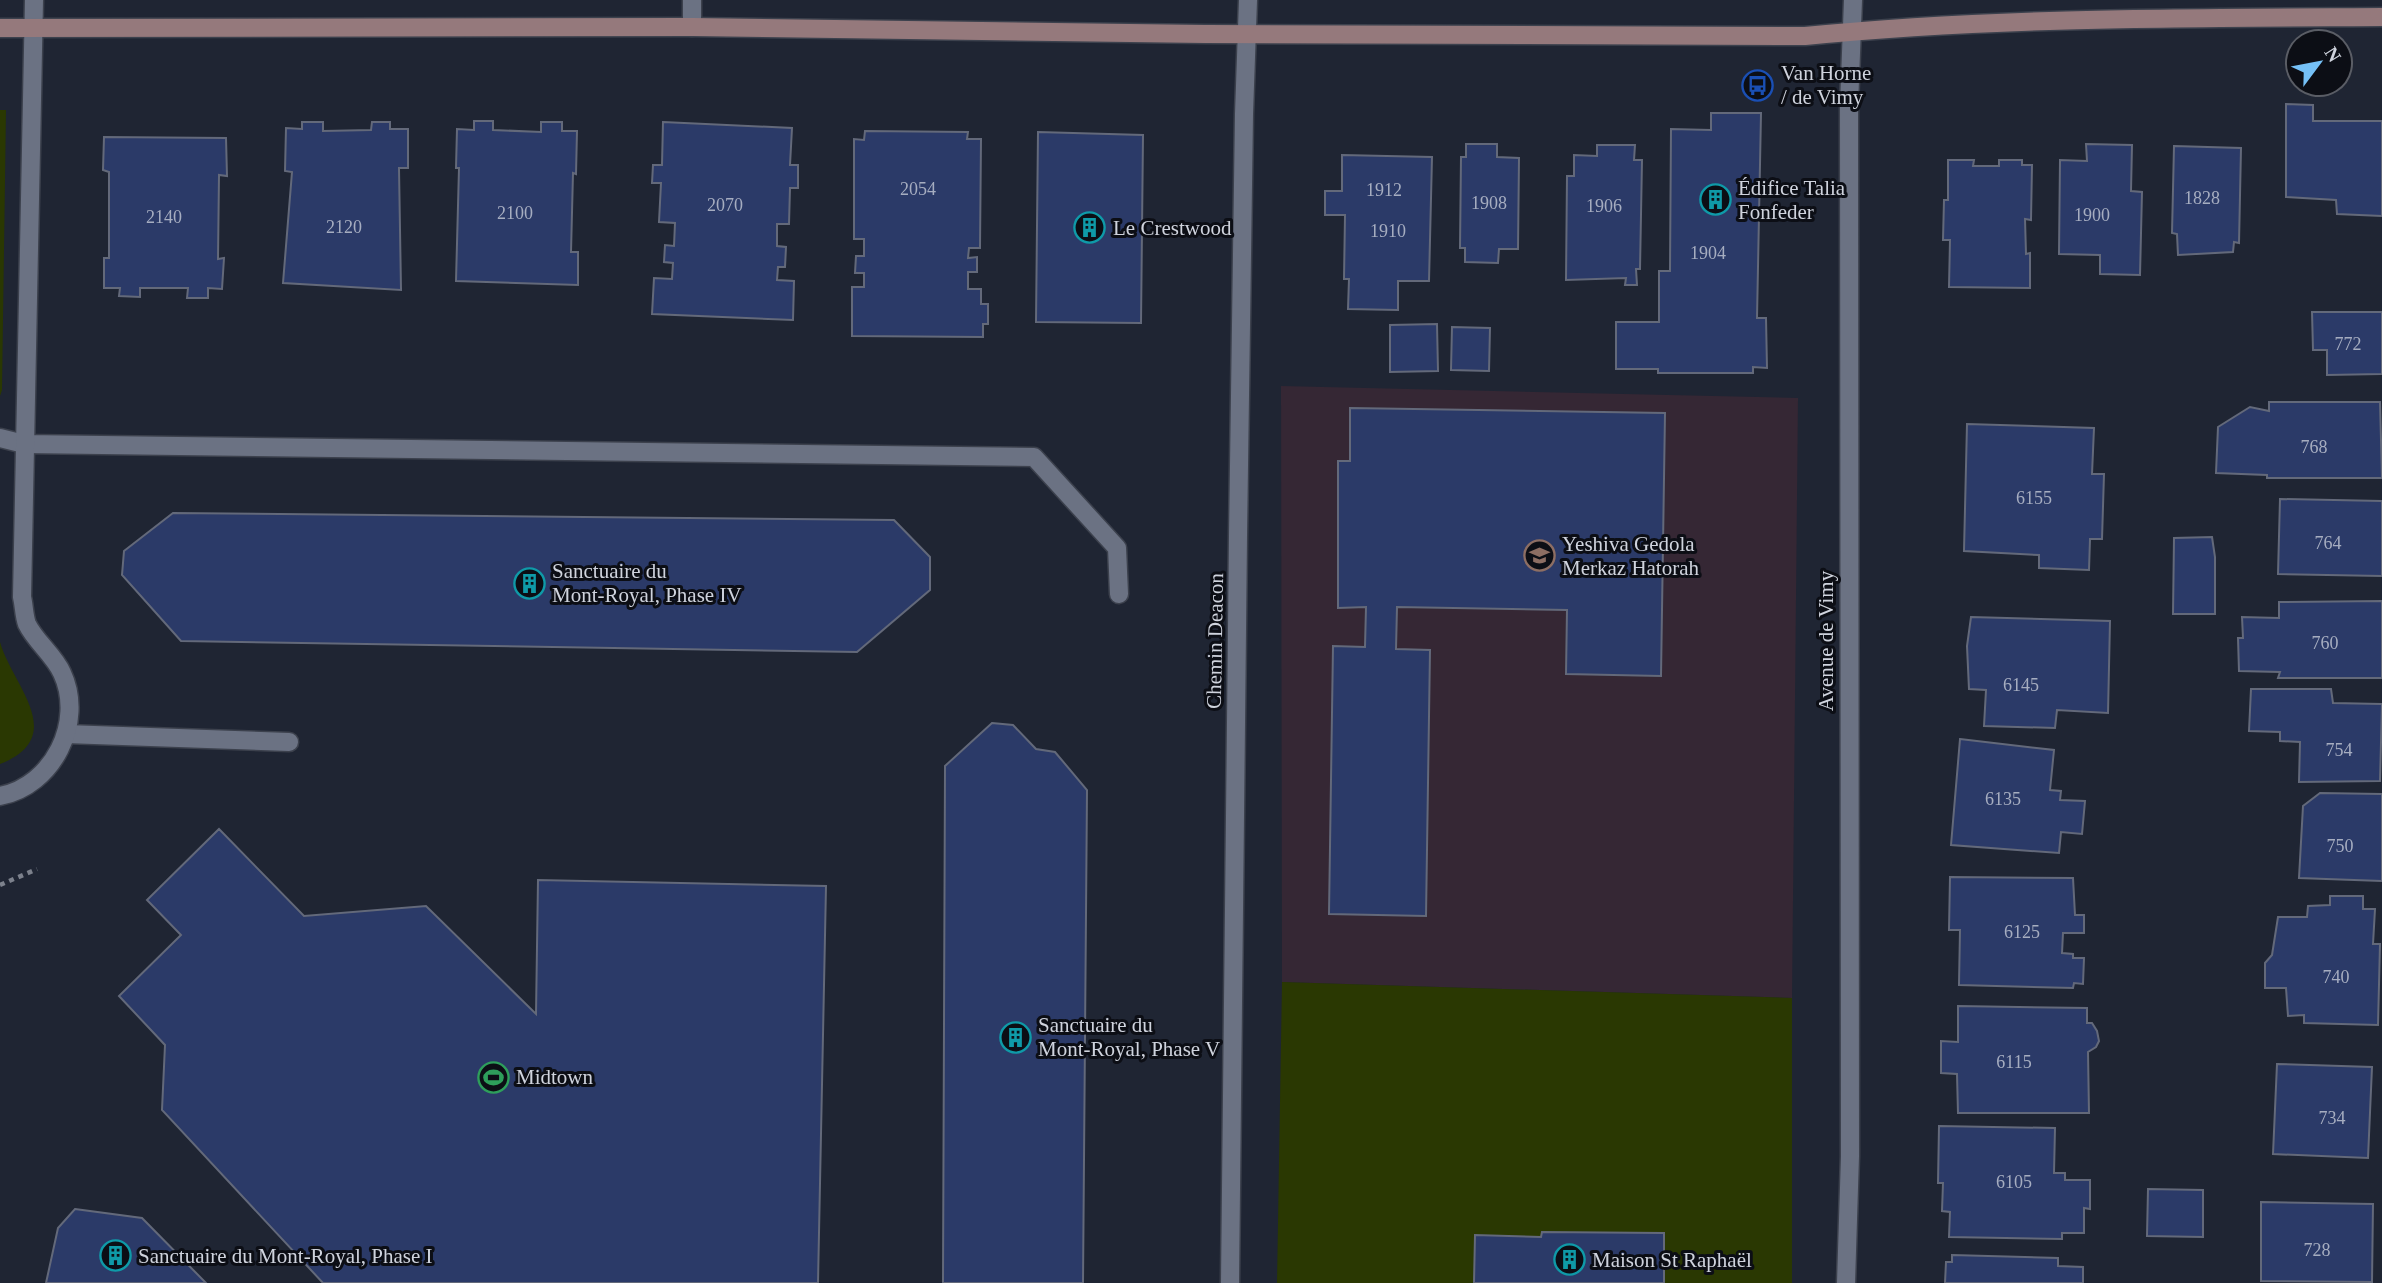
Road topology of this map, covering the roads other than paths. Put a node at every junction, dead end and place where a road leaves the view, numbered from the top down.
1 (34, 0) edge
2 (692, 0) edge
3 (1248, 0) edge
4 (1853, 0) edge
5 (2382, 17) edge
6 (33, 27) junction
7 (692, 27) junction
8 (0, 28) edge
9 (1853, 32) junction
10 (1247, 34) junction
11 (0, 438) edge
12 (24, 444) junction
13 (1119, 594) dead end
14 (66, 734) junction
15 (289, 742) dead end
16 (0, 796) edge
17 (1230, 1283) edge
18 (1846, 1283) edge

1 - 6 street
2 - 7 street
3 - 10 street, Chemin Deacon
4 - 9 street, Avenue de Vimy
5 - 9 main road
6 - 7 main road
6 - 8 main road
6 - 12 street
7 - 10 main road
9 - 10 main road
9 - 18 street, Avenue de Vimy
10 - 17 street, Chemin Deacon
11 - 12 street
12 - 13 street
12 - 14 street
14 - 15 street
14 - 16 street

